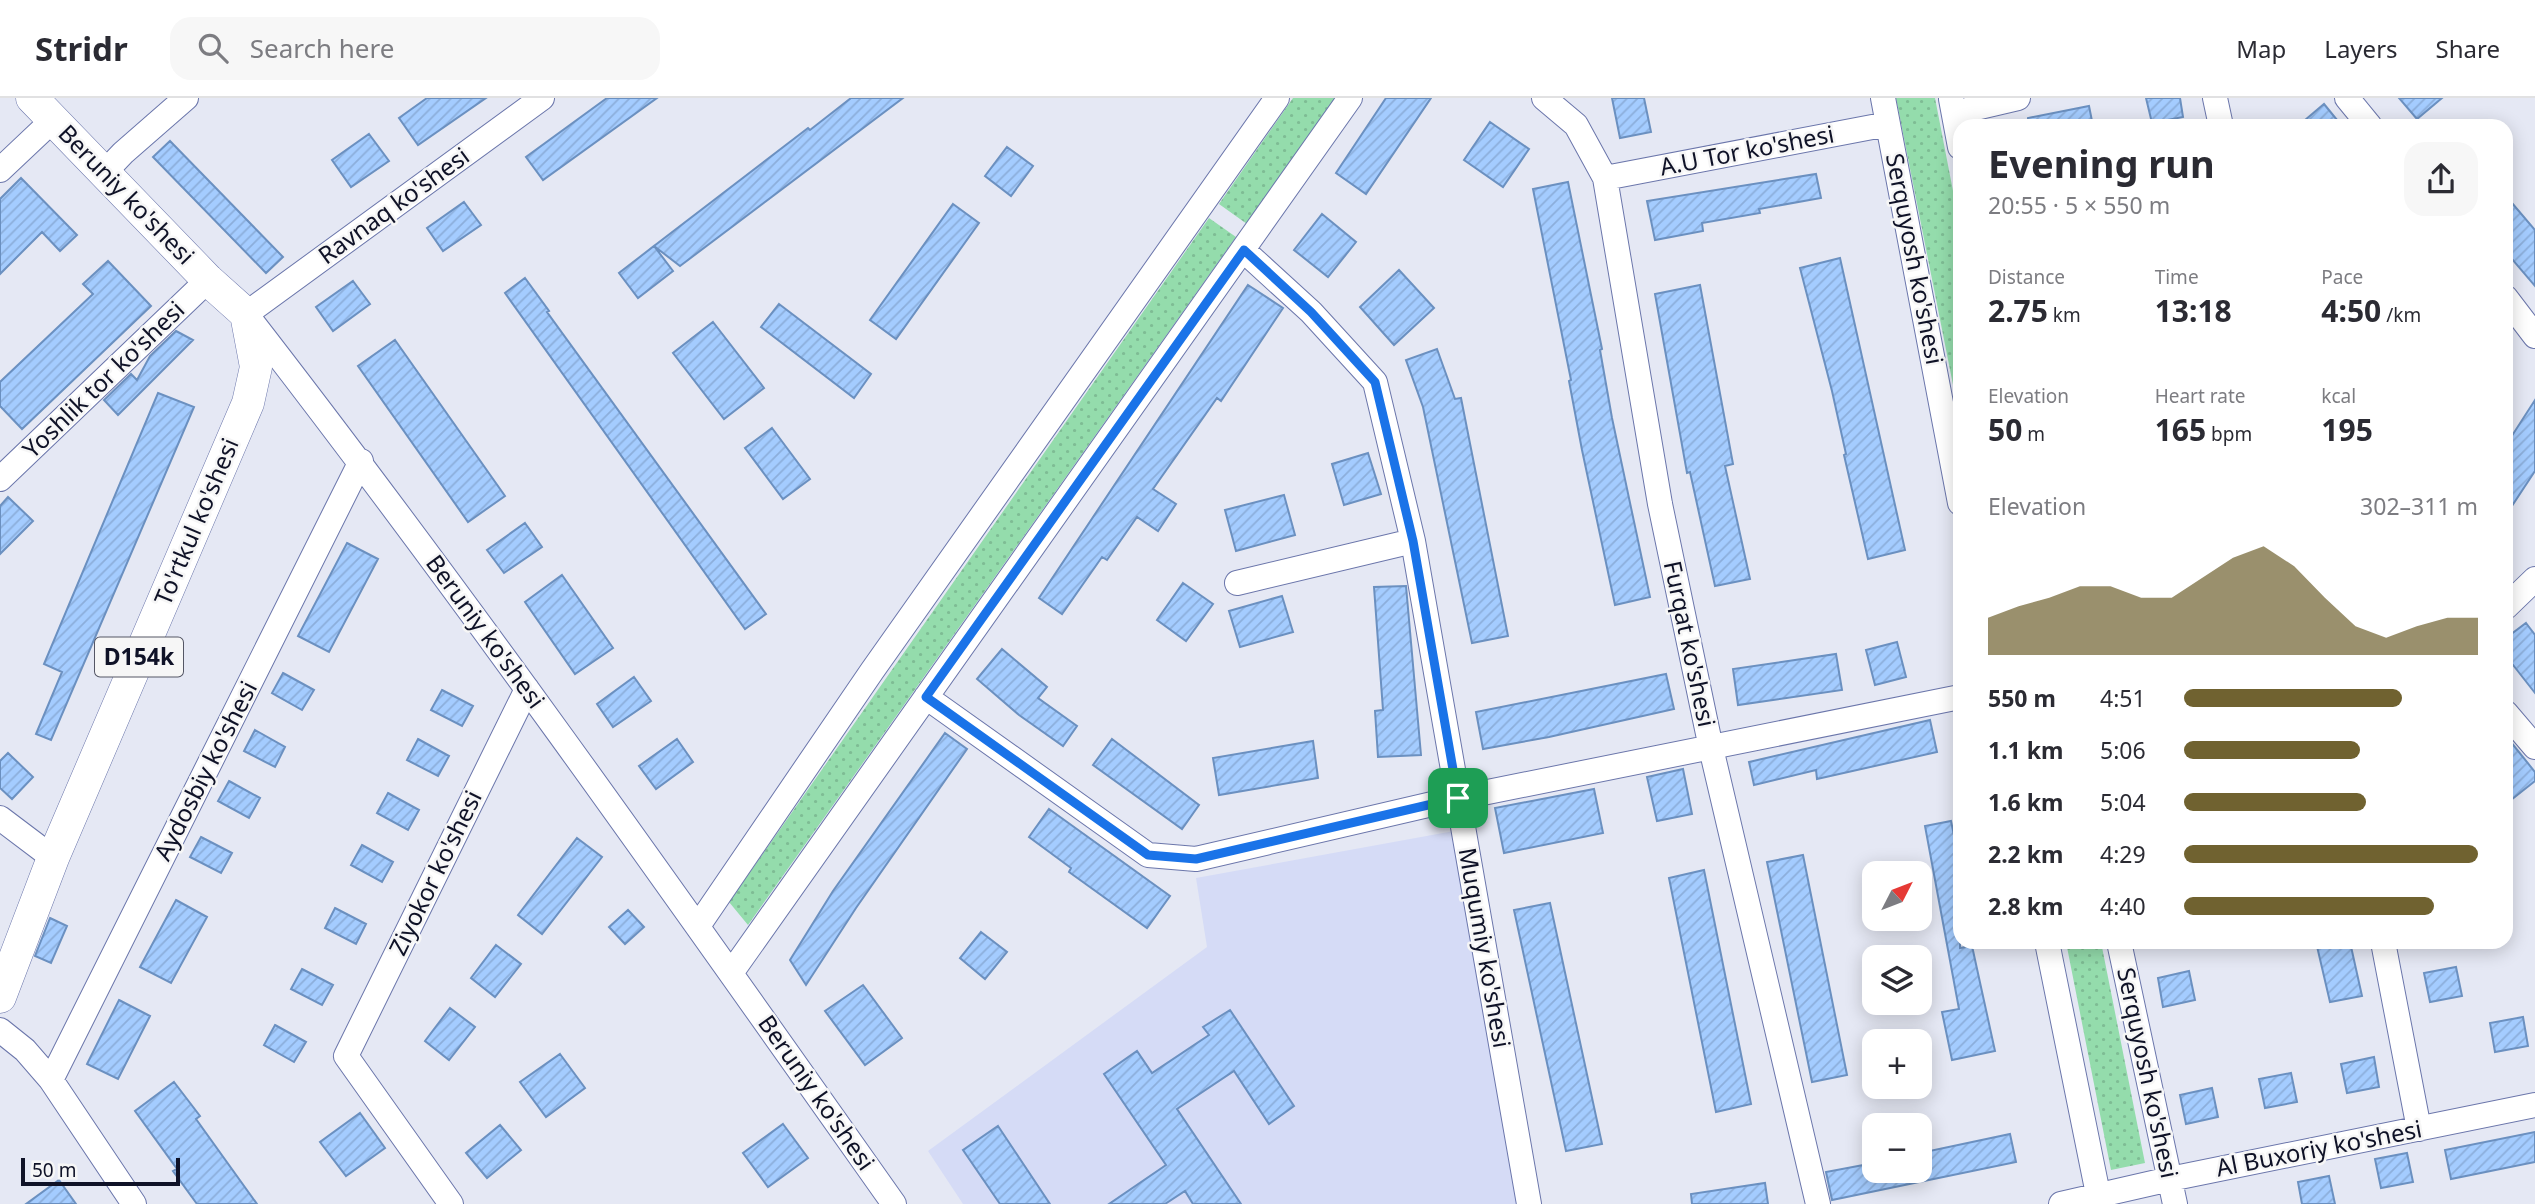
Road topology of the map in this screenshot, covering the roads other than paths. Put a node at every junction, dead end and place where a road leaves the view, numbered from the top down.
1 (32, 98) edge
2 (186, 98) edge
3 (542, 98) edge
4 (1277, 98) edge
5 (1350, 98) edge
6 (1544, 98) edge
7 (1883, 98) edge
8 (2018, 98) edge
9 (2215, 98) edge
10 (2347, 98) edge
11 (1952, 106) edge
12 (2220, 119) edge
13 (2364, 119) edge
14 (53, 120) junction
15 (1888, 124) junction
16 (0, 170) edge
17 (104, 173) junction
18 (1605, 178) junction
19 (1244, 250) junction
20 (208, 280) junction
21 (2513, 307) edge
22 (246, 314) junction
23 (2535, 336) edge
24 (361, 461) junction
25 (1953, 466) edge
26 (0, 479) edge
27 (1413, 541) junction
28 (2535, 579) edge
29 (1237, 583) dead end
30 (2513, 600) edge
31 (527, 689) junction
32 (926, 697) junction
33 (1953, 699) edge
34 (2513, 721) edge
35 (2535, 747) edge
36 (1711, 748) junction
37 (1458, 798) junction
38 (0, 818) edge
39 (53, 858) junction
40 (698, 926) junction
41 (2048, 949) edge
42 (2121, 949) edge
43 (2384, 949) edge
44 (731, 973) junction
45 (0, 997) edge
46 (0, 1030) edge
47 (51, 1080) junction
48 (2535, 1105) edge
49 (2418, 1129) junction
50 (2170, 1179) junction
51 (2099, 1200) edge
52 (134, 1204) edge
53 (451, 1204) edge
54 (894, 1204) edge
55 (1530, 1204) edge
56 (1818, 1204) edge
57 (2061, 1204) edge
58 (2175, 1204) edge

1 - 14 main road, Beruniy ko'shesi
2 - 17 street
3 - 22 street, Ravnaq ko'shesi
4 - 40 street
5 - 19 street
6 - 18 street, Furqat ko'shesi
7 - 15 street, Serquyosh ko'shesi
8 - 11 street
9 - 12 street
10 - 13 street
14 - 16 street
14 - 17 main road, Beruniy ko'shesi
15 - 18 street, A.U Tor ko'shesi
15 - 25 street, Serquyosh ko'shesi
17 - 20 main road, Beruniy ko'shesi
18 - 36 street, Furqat ko'shesi
19 - 27 street, Muqumiy ko'shesi
19 - 32 street
20 - 22 main road, Beruniy ko'shesi
20 - 26 street, Yoshlik tor ko'shesi
21 - 23 street
22 - 24 street, Beruniy ko'shesi
22 - 39 main road, To'rtkul ko'shesi / D154k
24 - 31 street, Beruniy ko'shesi
24 - 47 street, Aydosbiy ko'shesi
27 - 29 street
27 - 37 street, Muqumiy ko'shesi
28 - 30 street
31 - 40 street, Beruniy ko'shesi
31 - 53 street, Ziyokor ko'shesi
32 - 37 street
32 - 44 street
33 - 36 street
34 - 35 street
36 - 37 street
36 - 56 street, Furqat ko'shesi
37 - 55 street, Muqumiy ko'shesi
38 - 39 street
39 - 45 main road, To'rtkul ko'shesi / D154k
40 - 44 street, Beruniy ko'shesi
41 - 51 street
42 - 50 street, Serquyosh ko'shesi
43 - 49 street
44 - 54 street, Beruniy ko'shesi
46 - 47 street
47 - 52 street
48 - 49 street, Al Buxoriy ko'shesi
49 - 50 street, Al Buxoriy ko'shesi
50 - 51 street, Al Buxoriy ko'shesi
50 - 58 street, Serquyosh ko'shesi
51 - 57 street, Al Buxoriy ko'shesi

